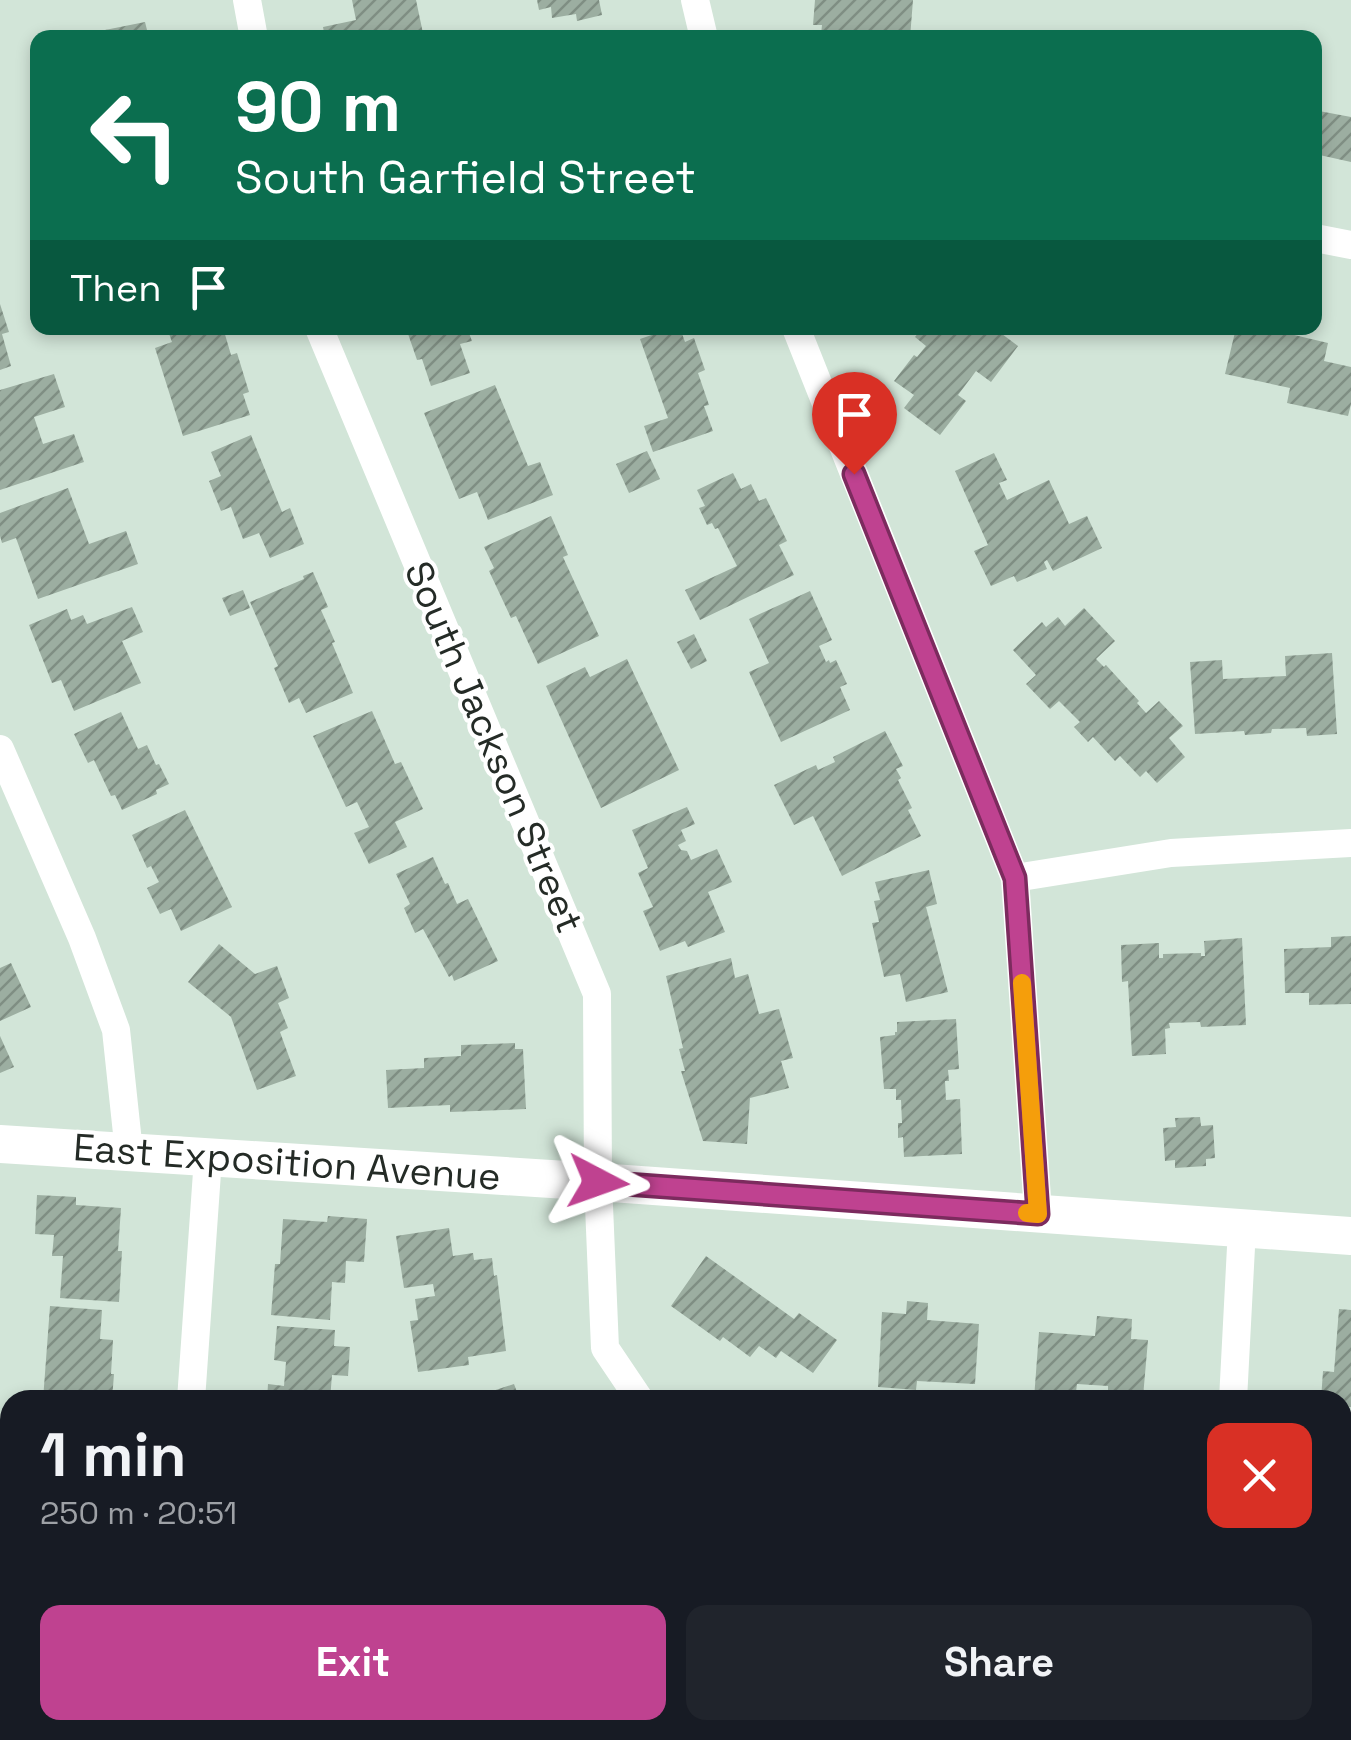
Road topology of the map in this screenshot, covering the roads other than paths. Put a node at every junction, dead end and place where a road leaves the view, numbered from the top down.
1 (247, 0) edge
2 (694, 0) edge
3 (253, 30) edge
4 (702, 30) edge
5 (1322, 239) edge
6 (1351, 245) edge
7 (322, 335) edge
8 (799, 335) edge
9 (0, 749) edge
10 (1351, 843) edge
11 (1015, 878) junction
12 (0, 1144) edge
13 (128, 1152) junction
14 (208, 1158) junction
15 (598, 1182) junction
16 (1038, 1214) junction
17 (1242, 1228) junction
18 (1351, 1236) edge
19 (192, 1390) edge
20 (633, 1390) edge
21 (1234, 1390) edge

1 - 3 street
2 - 4 street
5 - 6 street
7 - 15 street, South Jackson Street
8 - 11 street
9 - 13 street
10 - 11 street
11 - 16 street
12 - 13 street, East Exposition Avenue
13 - 14 street, East Exposition Avenue
14 - 15 street, East Exposition Avenue
14 - 19 street
15 - 16 street, East Exposition Avenue
15 - 20 street, South Jackson Street
16 - 17 street, East Exposition Avenue
17 - 18 street, East Exposition Avenue
17 - 21 street

